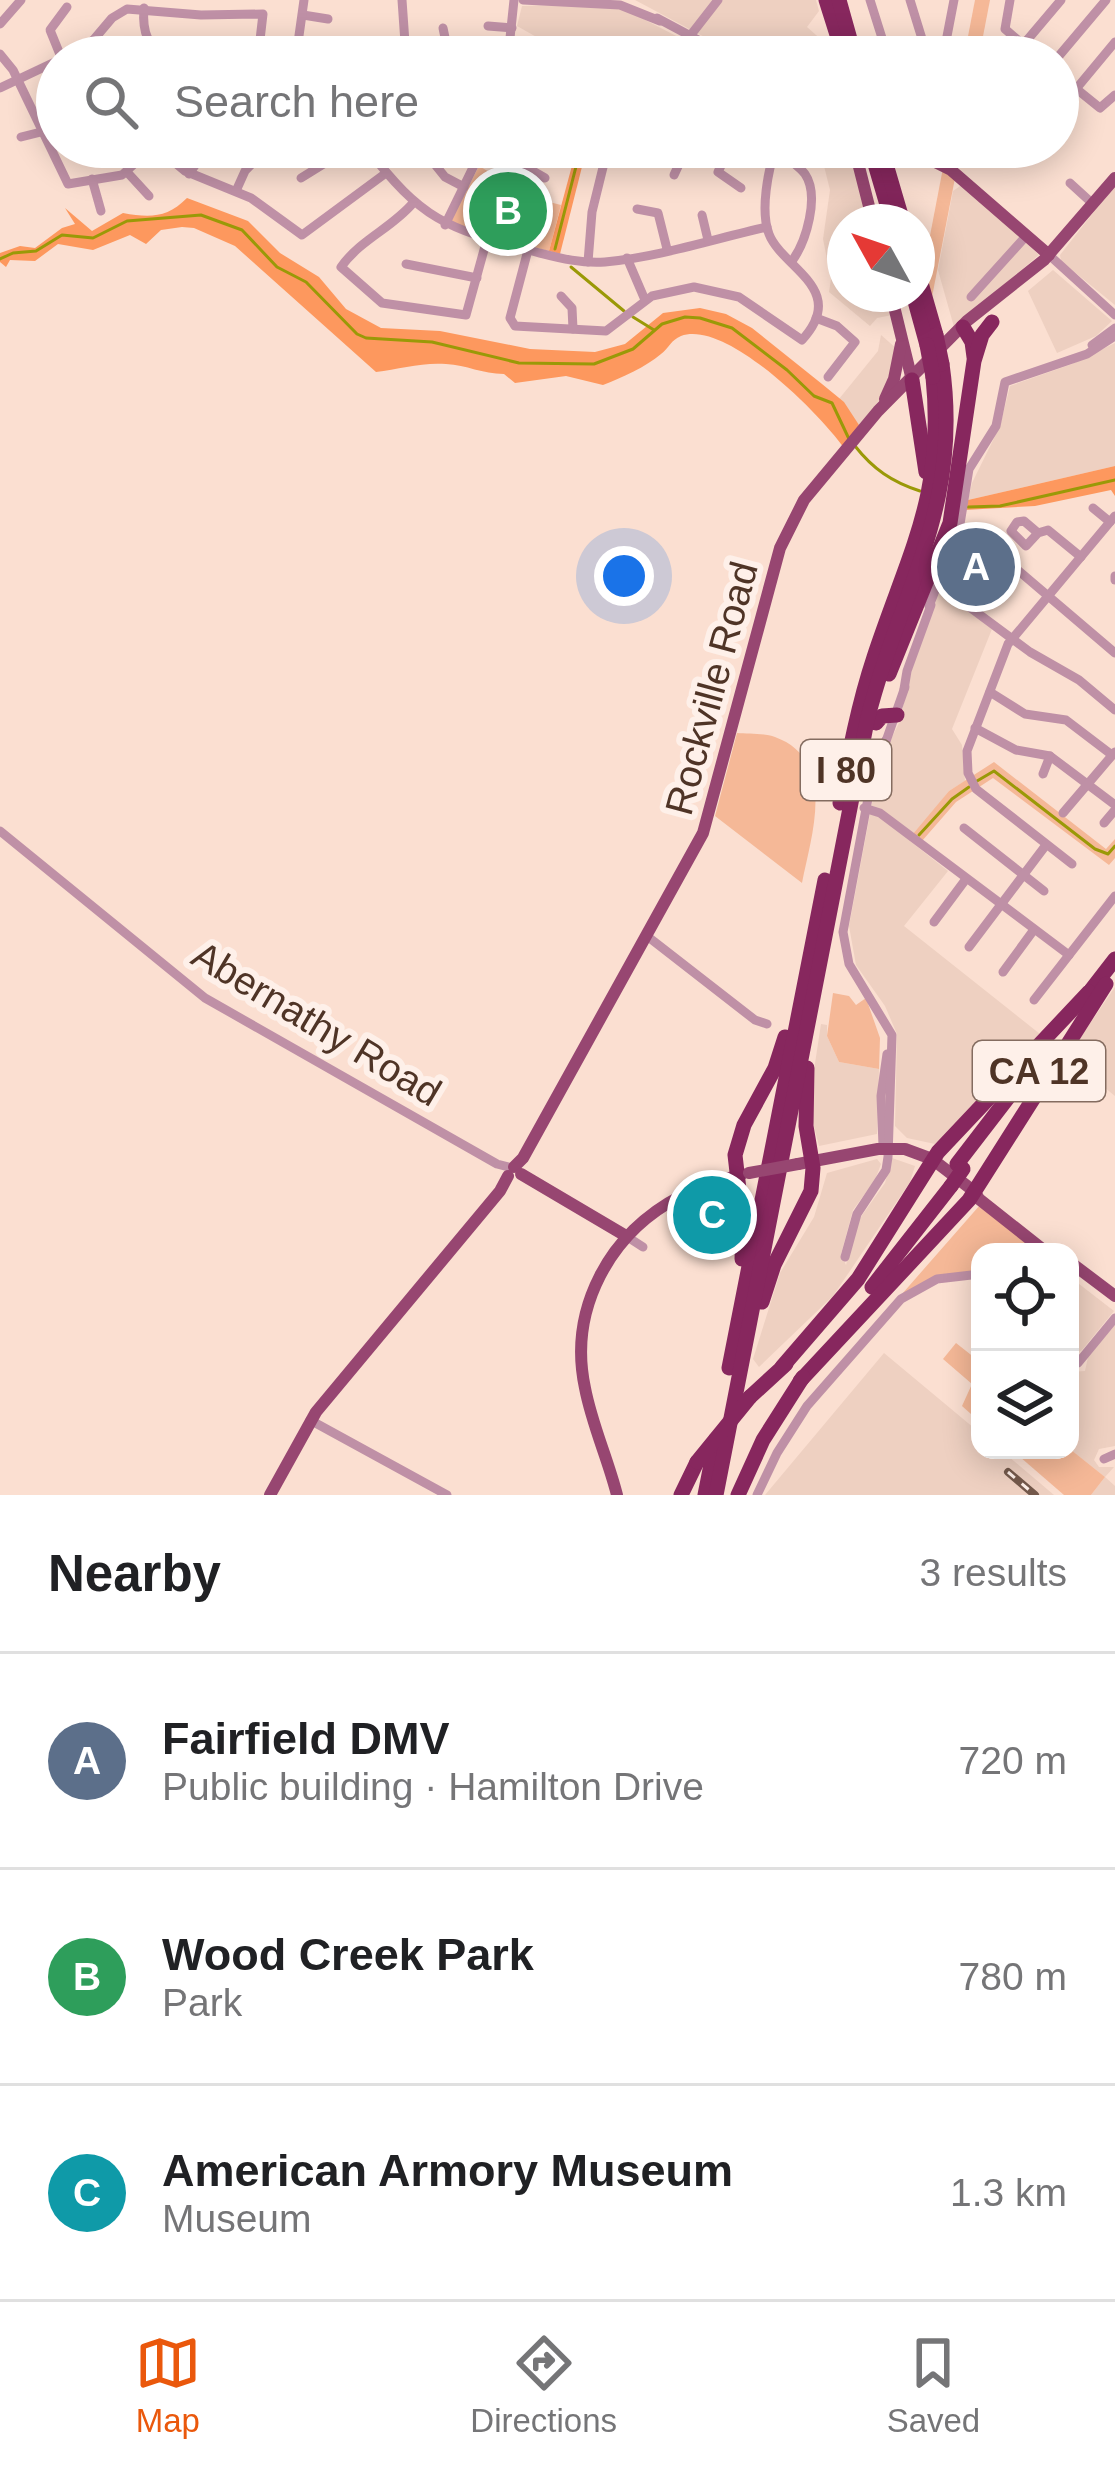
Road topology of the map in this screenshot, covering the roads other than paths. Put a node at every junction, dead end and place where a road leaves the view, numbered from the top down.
1 (21, 0) edge
2 (304, 0) edge
3 (402, 0) edge
4 (514, 0) edge
5 (523, 0) edge
6 (718, 0) edge
7 (870, 0) edge
8 (910, 0) edge
9 (954, 0) edge
10 (1010, 0) edge
11 (593, 1) edge
12 (1058, 1) edge
13 (1111, 1) edge
14 (629, 3) edge
15 (834, 5) edge
16 (68, 7) dead end
17 (143, 8) junction
18 (303, 14) junction
19 (328, 19) dead end
20 (0, 23) edge
21 (488, 26) dead end
22 (443, 28) dead end
23 (512, 28) junction
24 (52, 36) edge
25 (97, 36) edge
26 (146, 36) edge
27 (261, 36) edge
28 (299, 36) edge
29 (401, 36) edge
30 (444, 36) edge
31 (511, 36) edge
32 (690, 36) joint
33 (838, 36) edge
34 (848, 36) edge
35 (881, 36) edge
36 (921, 36) edge
37 (947, 36) edge
38 (1013, 36) edge
39 (1031, 36) edge
40 (1078, 36) edge
41 (1115, 43) edge
42 (0, 54) edge
43 (36, 70) edge
44 (17, 79) junction
45 (1079, 85) edge
46 (0, 88) edge
47 (1079, 91) edge
48 (1115, 95) edge
49 (36, 123) edge
50 (36, 133) edge
51 (21, 137) dead end
52 (59, 168) edge
53 (131, 168) edge
54 (182, 168) edge
55 (193, 168) edge
56 (248, 168) edge
57 (317, 168) edge
58 (382, 168) edge
59 (438, 168) edge
60 (475, 168) edge
61 (526, 168) edge
62 (604, 168) edge
63 (677, 168) edge
64 (720, 168) edge
65 (771, 168) edge
66 (798, 168) edge
67 (859, 168) edge
68 (876, 168) edge
69 (887, 168) edge
70 (944, 168) edge
71 (127, 172) junction
72 (189, 173) junction
73 (386, 173) junction
74 (674, 175) dead end
75 (302, 178) dead end
76 (545, 178) dead end
77 (1115, 178) edge
78 (92, 179) junction
79 (1071, 182) dead end
80 (464, 187) junction
81 (741, 188) dead end
82 (236, 191) junction
83 (148, 196) dead end
84 (1095, 202) junction
85 (413, 203) junction
86 (868, 204) edge
87 (887, 204) edge
88 (898, 204) edge
89 (637, 209) dead end
90 (101, 211) dead end
91 (702, 215) dead end
92 (445, 225) junction
93 (767, 227) junction
94 (1028, 235) junction
95 (487, 239) junction
96 (707, 240) junction
97 (667, 249) junction
98 (528, 250) junction
99 (1049, 255) junction
100 (627, 258) junction
101 (792, 261) junction
102 (588, 262) junction
103 (406, 264) dead end
104 (477, 278) junction
105 (745, 284) dead end
106 (562, 296) dead end
107 (740, 297) junction
108 (971, 297) dead end
109 (646, 300) junction
110 (896, 312) edge
111 (920, 312) edge
112 (926, 312) edge
113 (1115, 312) edge
114 (816, 318) junction
115 (992, 322) dead end
116 (963, 327) junction
117 (573, 329) junction
118 (1115, 332) edge
119 (902, 337) junction
120 (932, 340) junction
121 (974, 361) junction
122 (828, 377) dead end
123 (912, 380) junction
124 (878, 410) junction
125 (943, 502) junction
126 (1093, 508) dead end
127 (1113, 519) edge
128 (1043, 531) dead end
129 (950, 550) junction
130 (1081, 557) junction
131 (937, 583) junction
132 (1047, 596) junction
133 (1012, 638) junction
134 (1115, 653) edge
135 (1047, 662) junction
136 (1040, 676) dead end
137 (990, 692) junction
138 (883, 697) junction
139 (1115, 710) edge
140 (897, 715) junction
141 (876, 723) junction
142 (975, 728) junction
143 (1113, 754) edge
144 (1050, 756) junction
145 (1043, 774) dead end
146 (1088, 784) junction
147 (864, 808) junction
148 (1115, 808) edge
149 (1063, 814) dead end
150 (1104, 823) dead end
151 (964, 827) dead end
152 (0, 831) edge
153 (1046, 845) junction
154 (1072, 864) dead end
155 (1024, 874) junction
156 (967, 879) junction
157 (1044, 891) dead end
158 (1115, 896) edge
159 (1000, 904) junction
160 (830, 909) junction
161 (1084, 910) dead end
162 (1097, 919) junction
163 (934, 922) dead end
164 (1033, 931) junction
165 (647, 936) junction
166 (969, 946) dead end
167 (1069, 955) junction
168 (1115, 959) edge
169 (1003, 973) dead end
170 (806, 978) junction
171 (1103, 982) edge
172 (1034, 1000) dead end
173 (812, 1001) junction
174 (767, 1024) dead end
175 (885, 1148) junction
176 (932, 1159) junction
177 (805, 1162) junction
178 (515, 1173) junction
179 (725, 1178) junction
180 (948, 1183) junction
181 (975, 1192) junction
182 (623, 1235) junction
183 (1037, 1243) edge
184 (644, 1247) dead end
185 (845, 1257) dead end
186 (1079, 1273) edge
187 (971, 1275) edge
188 (1115, 1299) edge
189 (1115, 1318) edge
190 (736, 1360) junction
191 (1079, 1362) edge
192 (782, 1367) junction
193 (800, 1381) junction
194 (310, 1420) junction
195 (270, 1495) edge
196 (446, 1495) edge
197 (614, 1495) edge
198 (680, 1495) edge
199 (705, 1495) edge
200 (716, 1495) edge
201 (738, 1495) edge
202 (757, 1495) edge

1 - 20 street
2 - 18 street
3 - 29 street
4 - 23 street
5 - 11 street
6 - 32 street
7 - 35 street
8 - 36 street
9 - 37 street
10 - 38 street
11 - 14 street
12 - 39 street
13 - 40 street
14 - 32 street
15 - 33 highway
15 - 34 highway
16 - 24 street
17 - 25 street
17 - 26 street
17 - 27 street
18 - 19 street
18 - 28 street
21 - 23 street
22 - 30 street
23 - 31 street
41 - 45 street
42 - 44 street
43 - 44 street
44 - 46 street
44 - 49 street
47 - 48 street
50 - 51 street
52 - 78 street
53 - 71 street
54 - 72 street
55 - 72 street
56 - 82 street
57 - 75 street
58 - 73 street
59 - 80 street
60 - 80 street
61 - 76 street
62 - 102 street
63 - 74 street
64 - 81 street
65 - 93 street
66 - 101 street
67 - 86 main road
68 - 87 highway
69 - 88 highway
70 - 94 main road
71 - 78 street
71 - 83 street
72 - 82 street
73 - 82 street
73 - 85 street
77 - 84 main road, Rockville Road
78 - 90 street
79 - 84 street
80 - 92 street
84 - 99 main road, Rockville Road
85 - 92 street
85 - 104 street
89 - 97 street
91 - 96 street
92 - 95 street
93 - 96 street
93 - 101 street
94 - 99 main road
94 - 108 street
95 - 98 street
95 - 104 street
96 - 97 street
97 - 100 street
98 - 102 street
98 - 117 street
99 - 113 street
99 - 116 main road, Rockville Road
100 - 102 street
100 - 109 street
101 - 114 street
103 - 104 street
105 - 107 street
106 - 117 street
107 - 109 street
107 - 114 street
109 - 117 street
110 - 119 main road
111 - 120 highway, I 80
112 - 120 highway, I 80
114 - 122 street
115 - 121 highway
116 - 121 highway
116 - 123 main road, Rockville Road
118 - 125 street
119 - 123 main road
119 - 124 main road
120 - 125 highway, I 80, bridge
121 - 125 highway
123 - 124 main road, Rockville Road
123 - 125 highway
124 - 165 main road, Rockville Road
125 - 129 street
125 - 138 highway
125 - 160 highway, I 80
125 - 170 highway, I 80
126 - 127 street
127 - 130 street
128 - 130 street
129 - 131 street
129 - 132 street
130 - 132 street
131 - 133 street
131 - 140 street
132 - 133 street
132 - 134 street
133 - 135 street
133 - 137 street
135 - 136 street
135 - 139 street
137 - 142 street
137 - 143 street
138 - 140 highway
138 - 141 highway
140 - 141 highway
140 - 147 street
141 - 160 highway
142 - 144 street
142 - 153 street
143 - 146 street
144 - 145 street
144 - 146 street
146 - 148 street
146 - 149 street
147 - 156 street
147 - 175 street
148 - 150 street
151 - 155 street
152 - 178 street, Abernathy Road
153 - 154 street
153 - 155 street
155 - 157 street
155 - 159 street
156 - 159 street
156 - 163 street
158 - 162 street
159 - 164 street
159 - 166 street
160 - 173 highway, I 80
161 - 162 street
162 - 167 street
164 - 167 street
164 - 169 street
165 - 174 street
165 - 178 main road, Rockville Road
167 - 172 street
168 - 171 highway, CA 12
170 - 179 highway
170 - 190 highway, I 80
171 - 176 highway
171 - 180 highway, CA 12, bridge
171 - 181 highway
173 - 177 highway
173 - 190 highway, I 80
175 - 176 main road
175 - 177 main road
175 - 185 street
176 - 181 main road
176 - 192 highway
177 - 179 main road, bridge
177 - 190 highway
178 - 182 main road, Abernathy Road
178 - 194 main road, Rockville Road
179 - 182 main road
179 - 190 highway
180 - 192 highway, CA 12
180 - 193 highway, CA 12
181 - 183 main road
181 - 193 highway
182 - 184 street, Abernathy Road
182 - 197 main road
186 - 188 main road
187 - 202 street
189 - 191 street
190 - 199 highway, I 80
190 - 200 highway, I 80
192 - 198 highway, CA 12, bridge
193 - 201 highway, CA 12
194 - 195 main road, Rockville Road
194 - 196 street

